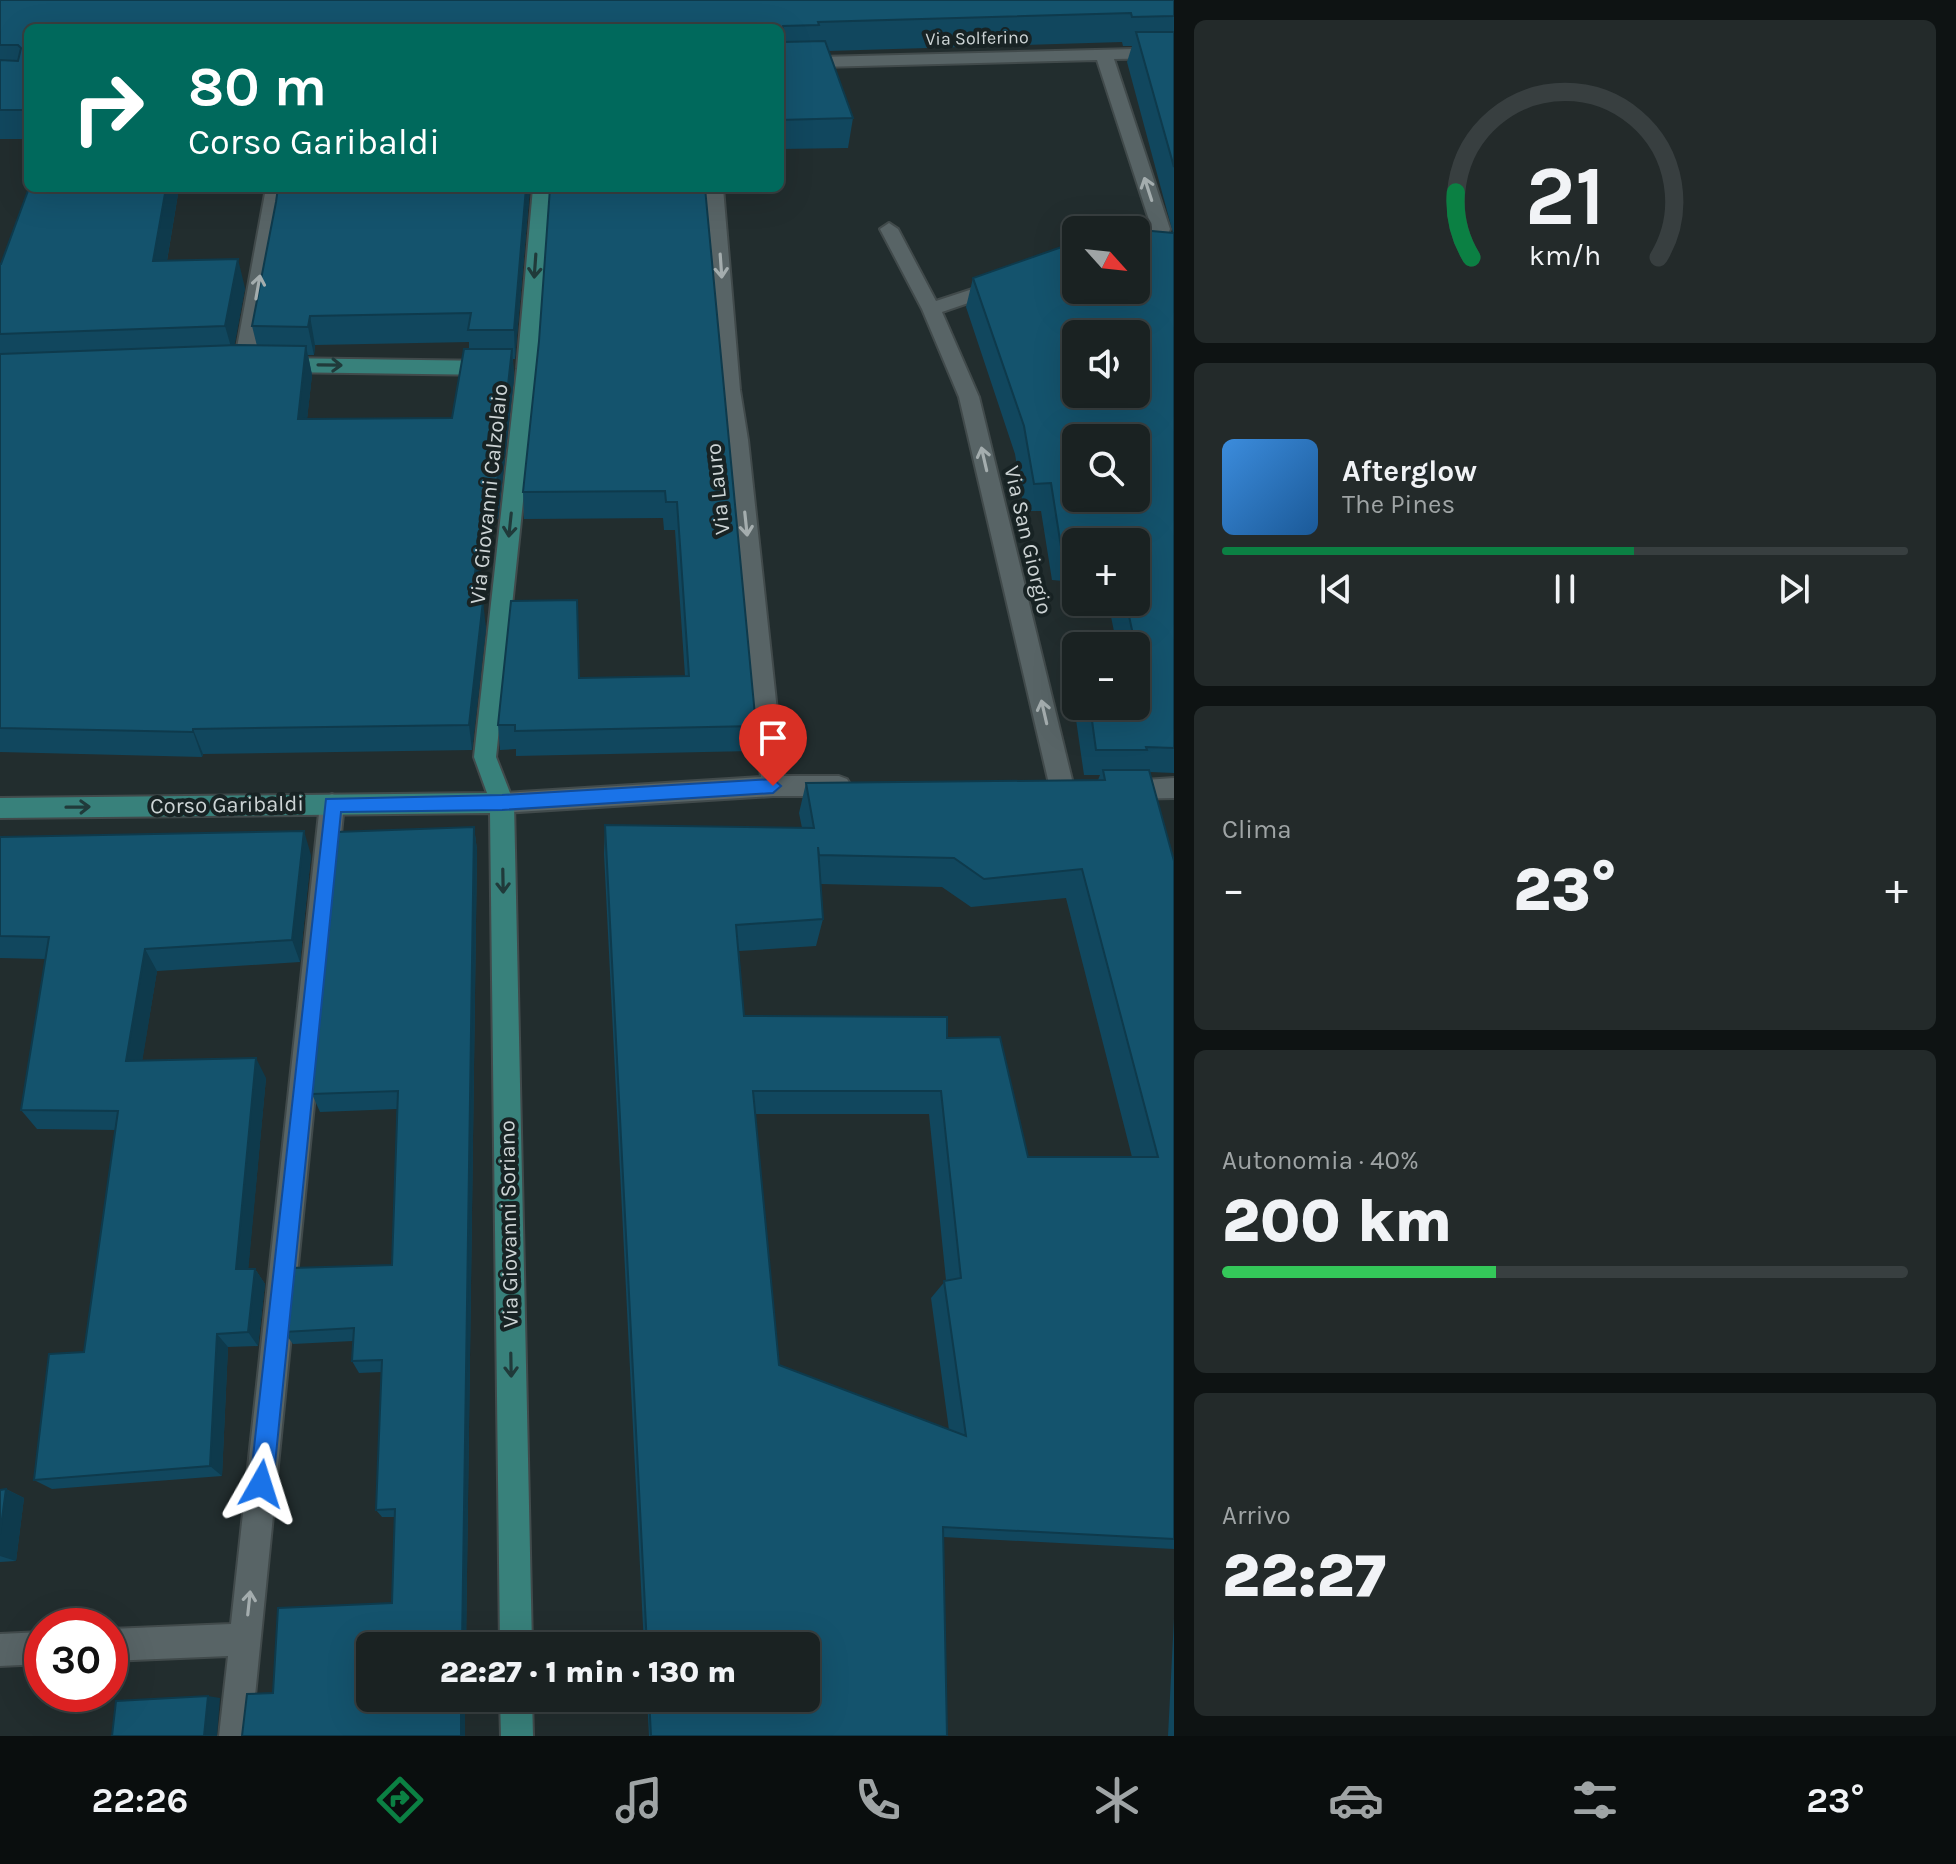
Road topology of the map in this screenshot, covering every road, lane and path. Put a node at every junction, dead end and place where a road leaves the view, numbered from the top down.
1 (309, 0) edge
2 (305, 24) edge
3 (1174, 53) edge
4 (1104, 55) junction
5 (784, 63) edge
6 (274, 192) edge
7 (542, 192) edge
8 (714, 192) edge
9 (889, 229) dead end
10 (1150, 244) edge
11 (1018, 280) edge
12 (931, 309) junction
13 (236, 364) joint
14 (527, 369) junction
15 (773, 786) junction
16 (864, 786) edge
17 (1032, 787) edge
18 (1062, 788) junction
19 (1174, 788) edge
20 (502, 803) junction
21 (332, 804) junction
22 (0, 808) edge
23 (516, 1632) edge
24 (245, 1639) junction
25 (128, 1644) edge
26 (24, 1649) edge
27 (0, 1650) edge
28 (516, 1712) edge
29 (235, 1736) edge
30 (517, 1736) edge

1 - 2 street
3 - 4 street, Via Solferino
4 - 5 street, Via Solferino
10 -> 4 street
13 -> 6 street
7 -> 14 main road, Via Giovanni Calzolaio
8 -> 15 street, Via Lauro
9 - 12 street, Via San Giorgio
11 - 12 street
18 -> 12 street, Via San Giorgio
13 -> 14 main road
14 -> 20 main road, Via Giovanni Calzolaio
15 - 16 street
15 - 20 street
17 - 18 street
18 - 19 street
20 - 21 main road, Corso Garibaldi
20 -> 23 main road, Via Giovanni Soriano
22 -> 21 main road, Corso Garibaldi
24 -> 21 street
24 - 25 street
24 - 29 street
26 - 27 street
28 - 30 main road

